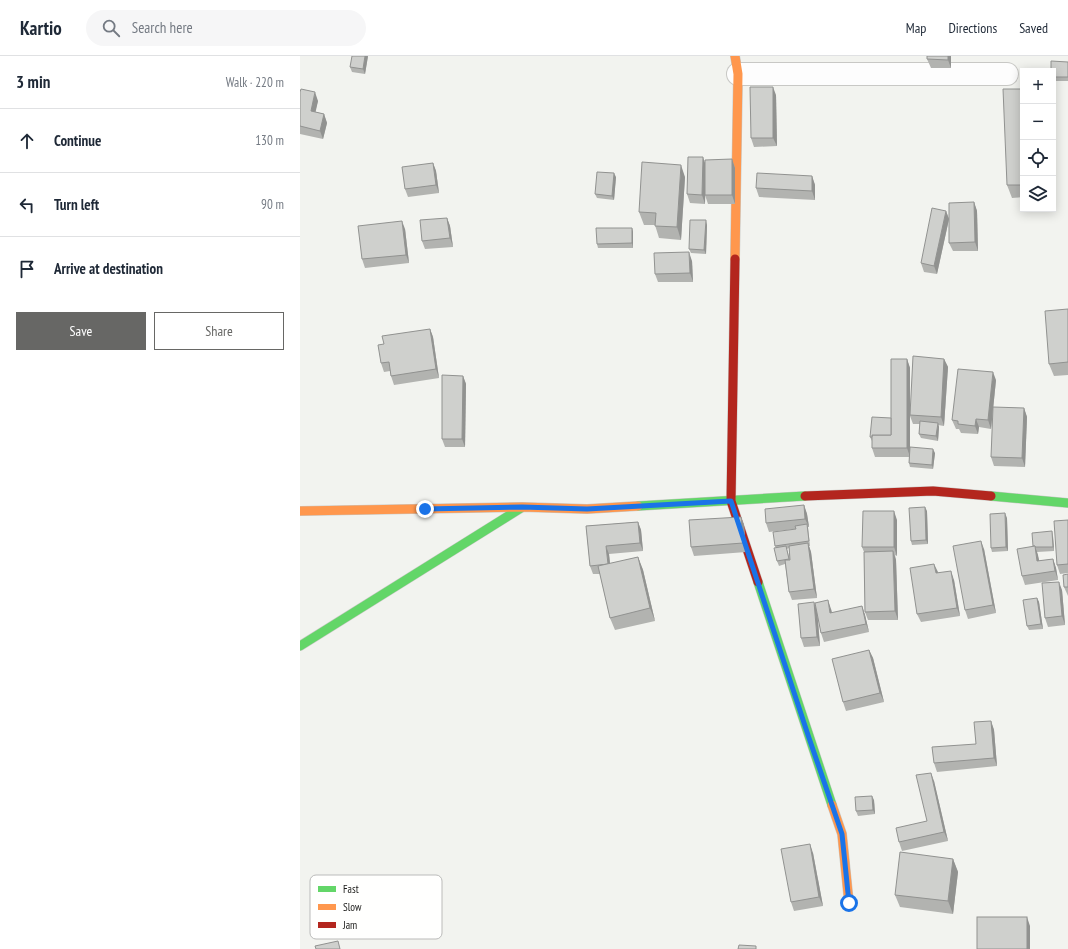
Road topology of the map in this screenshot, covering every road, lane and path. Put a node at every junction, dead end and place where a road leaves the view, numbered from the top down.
1 (736, 65) edge
2 (1007, 74) dead end
3 (731, 501) junction
4 (1068, 503) edge
5 (522, 507) junction
6 (300, 511) edge
7 (300, 646) edge
8 (849, 903) dead end

1 - 2 street
1 - 3 street
3 - 4 street
3 - 5 street
3 - 8 street
5 - 6 street
5 - 7 street

